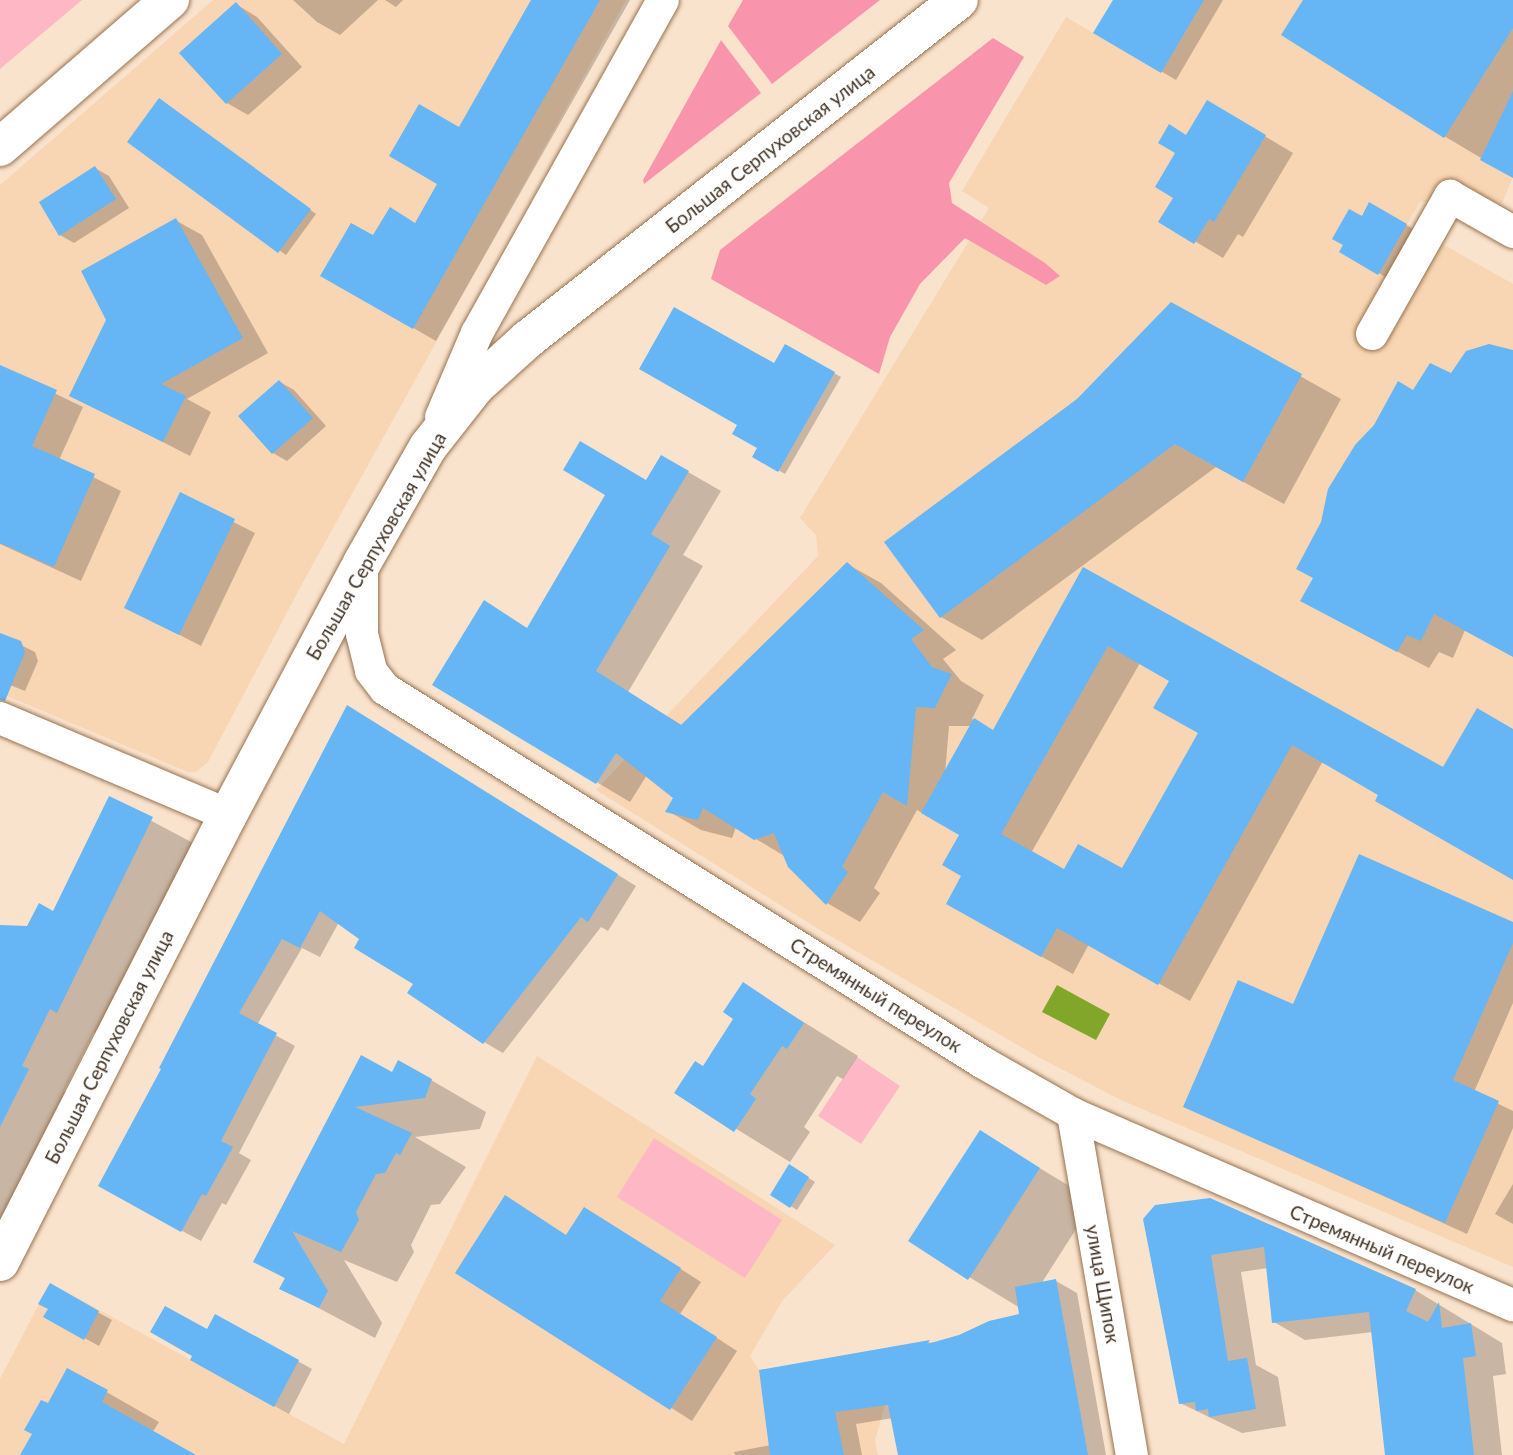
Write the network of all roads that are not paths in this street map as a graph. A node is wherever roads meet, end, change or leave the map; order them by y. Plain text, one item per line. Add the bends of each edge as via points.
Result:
1 (170, 0) edge
2 (663, 0) edge
3 (959, 0) edge
4 (0, 146) edge
5 (1513, 232) edge
6 (1372, 334) dead end
7 (428, 447) junction
8 (362, 563) junction
9 (0, 718) edge
10 (228, 815) junction
11 (1073, 1114) junction
12 (0, 1262) edge
13 (1513, 1305) edge
14 (1132, 1455) edge

1 - 4 main road
2 - 7 street via 477,333
3 - 7 main road, Большая Серпуховская улица via 528,338 475,387
5 - 6 street via 1450,196
7 - 8 main road, Большая Серпуховская улица
8 - 10 main road, Большая Серпуховская улица
8 - 11 street, Стремянный переулок via 362,634 371,671 385,689
9 - 10 street
10 - 12 main road, Большая Серпуховская улица
11 - 13 street, Стремянный переулок
11 - 14 street, улица Щипок

